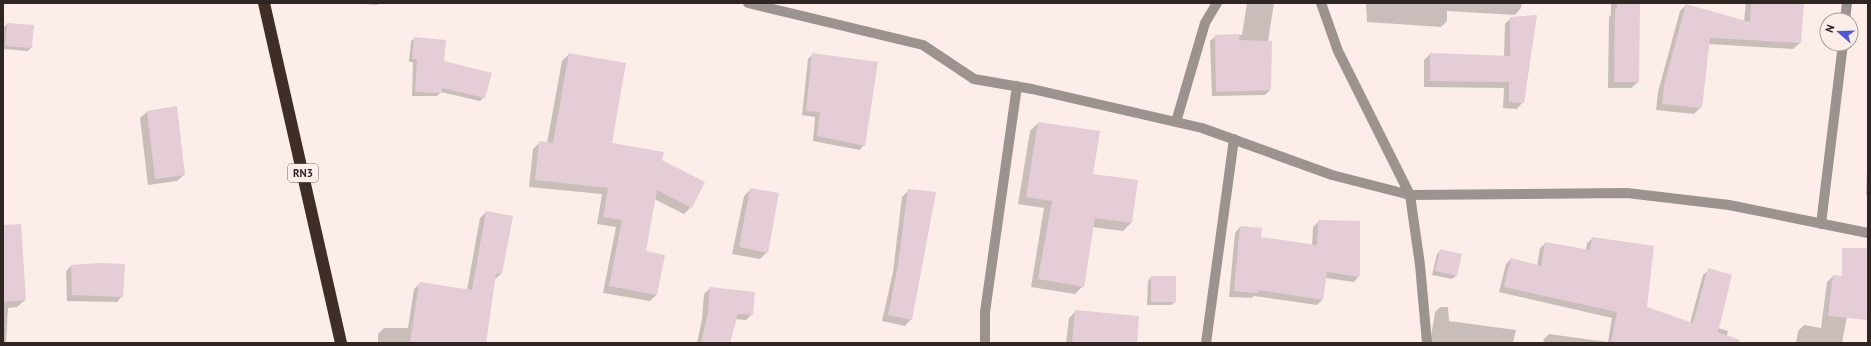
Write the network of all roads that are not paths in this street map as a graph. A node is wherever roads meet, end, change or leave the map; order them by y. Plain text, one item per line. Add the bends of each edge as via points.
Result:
1 (264, 3) edge
2 (748, 3) edge
3 (1217, 3) edge
4 (1321, 3) edge
5 (1841, 52) edge
6 (1017, 86) junction
7 (1176, 122) junction
8 (1234, 139) junction
9 (1410, 195) junction
10 (1821, 224) junction
11 (1868, 233) edge
12 (341, 343) edge
13 (985, 343) edge
14 (1206, 343) edge
15 (1427, 343) edge

1 - 12 highway, RN3
2 - 6 street via 923,45 974,79
3 - 7 street via 1205,22
4 - 9 street via 1338,51
5 - 10 street
6 - 7 street
6 - 13 street via 985,312
7 - 8 street
8 - 9 street via 1332,175
8 - 14 street
9 - 10 street via 1627,193 1729,205
9 - 15 street
10 - 11 street

